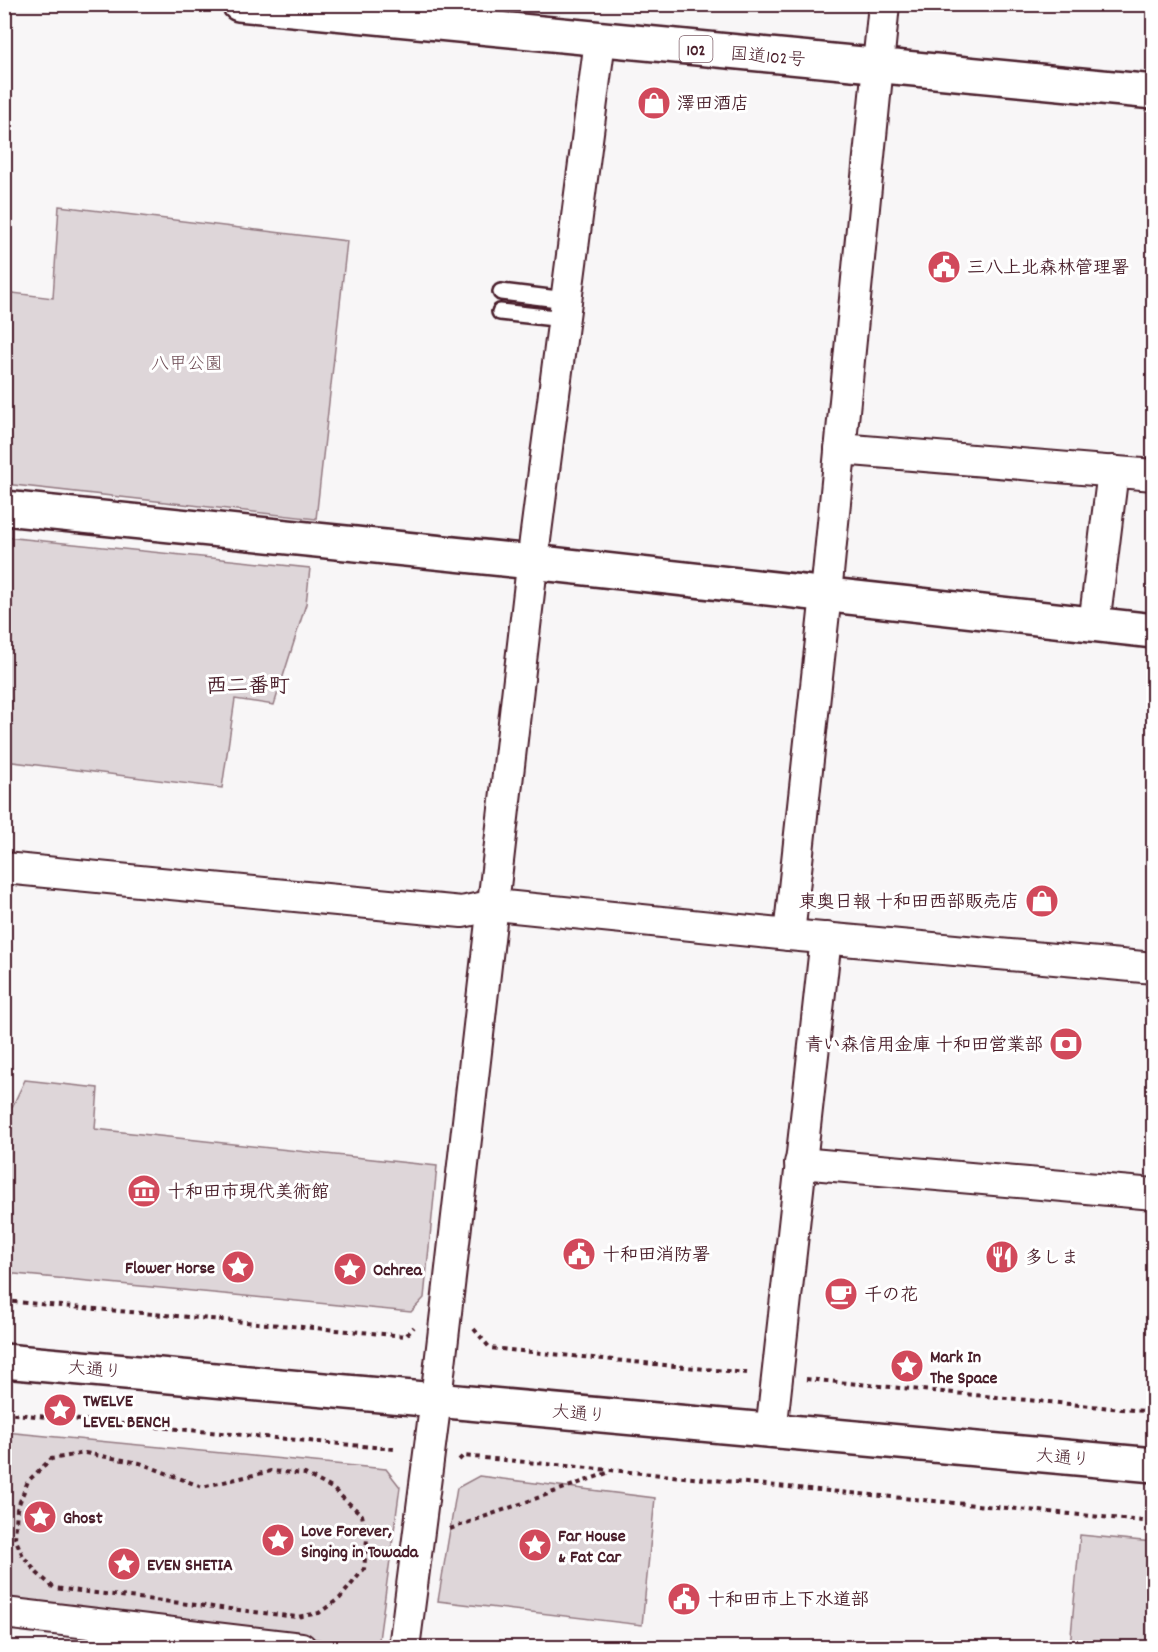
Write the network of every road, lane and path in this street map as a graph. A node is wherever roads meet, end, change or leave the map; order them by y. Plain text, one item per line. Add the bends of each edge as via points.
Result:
1 (240, 4) edge
2 (884, 4) edge
3 (337, 9) edge
4 (600, 40) junction
5 (878, 67) junction
6 (1154, 92) edge
7 (501, 292) dead end
8 (565, 309) junction
9 (500, 312) dead end
10 (840, 449) junction
11 (1113, 471) junction
12 (1154, 475) edge
13 (4, 508) edge
14 (532, 562) junction
15 (826, 594) junction
16 (1094, 625) junction
17 (1154, 632) edge
18 (4, 868) edge
19 (495, 904) junction
20 (789, 935) junction
21 (826, 938) junction
22 (1154, 968) edge
23 (800, 1163) junction
24 (1154, 1194) edge
25 (4, 1361) edge
26 (436, 1399) junction
27 (4, 1413) edge
28 (771, 1432) junction
29 (395, 1449) dead end
30 (463, 1456) dead end
31 (1154, 1465) edge
32 (614, 1471) junction
33 (234, 1480) joint
34 (1154, 1522) edge
35 (440, 1532) dead end
36 (4, 1613) edge
37 (301, 1647) edge
38 (404, 1647) edge

1 - 3 main road, 国道102号 / 102
2 - 5 street
3 - 4 main road, 国道102号 / 102
4 - 5 main road, 国道102号 / 102
4 - 8 street
5 - 6 main road, 国道102号 / 102
5 - 10 street
7 - 8 lane
8 - 9 lane
8 - 14 street
10 - 11 street
10 - 15 street
11 - 12 street
11 - 16 street
13 - 14 main road
14 - 15 main road
14 - 19 street
15 - 16 main road
15 - 20 street
16 - 17 main road
18 - 19 street via 462,912
19 - 20 street
19 - 26 street
20 - 21 street
21 - 22 street
21 - 23 street
23 - 24 street
23 - 28 street
25 - 26 main road, 大通り
26 - 28 main road, 大通り
26 - 38 street
27 - 29 path
28 - 31 main road, 大通り
30 - 32 path
32 - 34 path
32 - 35 path
33 - 33 path via 270,1471 305,1474 332,1488 362,1515 367,1539 364,1569 340,1598 319,1613 297,1617 54,1588 23,1556 15,1538 17,1509 28,1481 51,1458 85,1453 116,1457 202,1488
36 - 37 street

